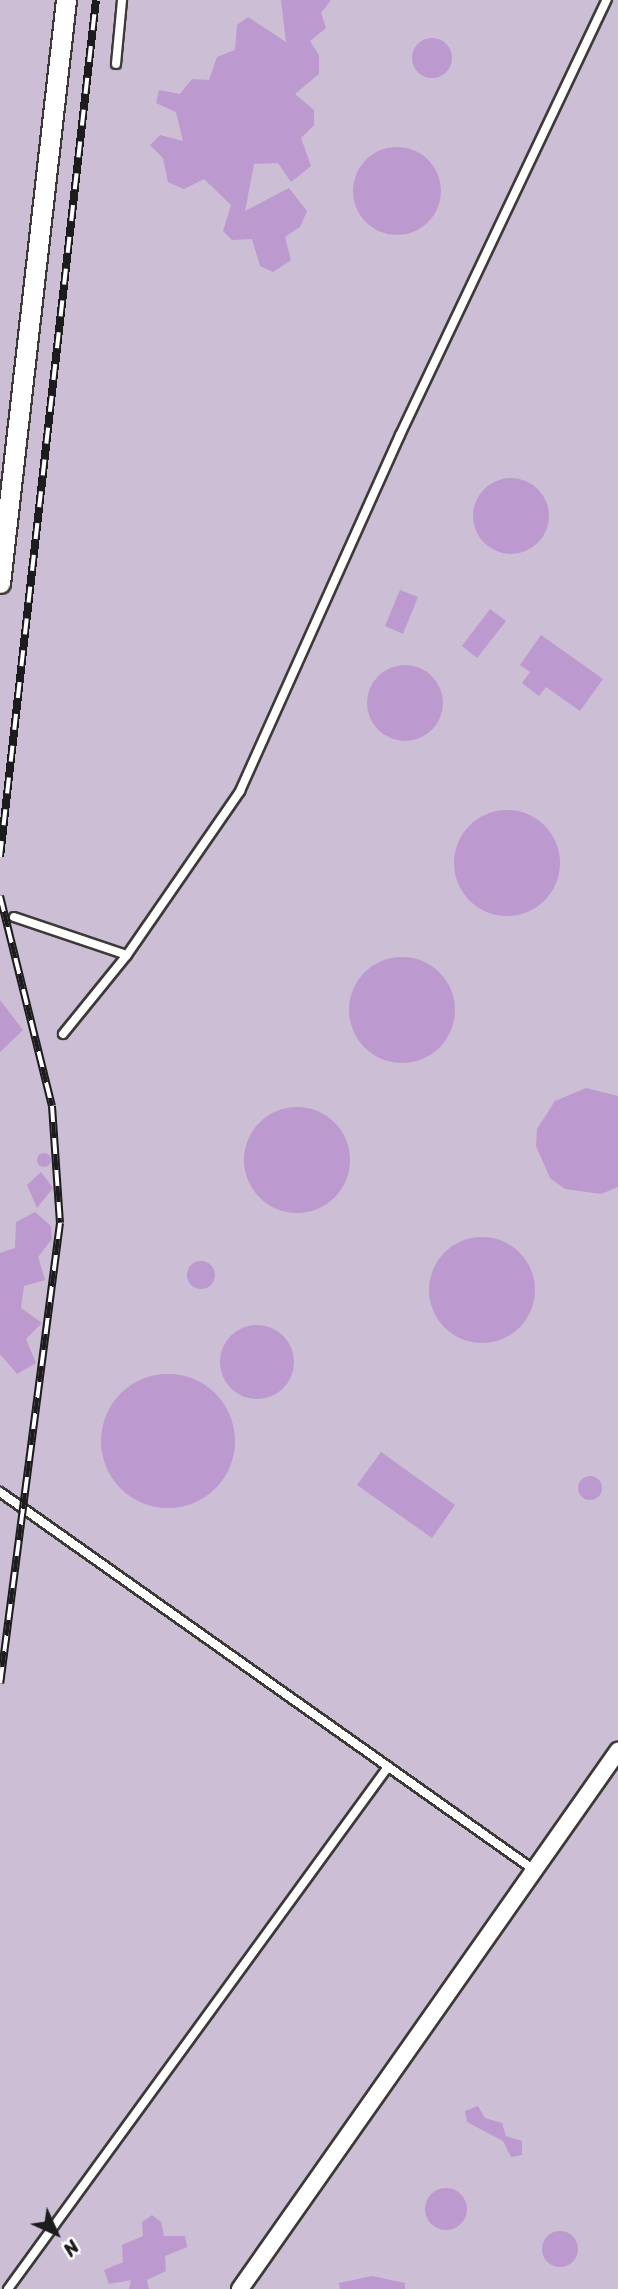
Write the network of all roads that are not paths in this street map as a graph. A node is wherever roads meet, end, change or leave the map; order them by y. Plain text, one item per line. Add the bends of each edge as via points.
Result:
1 (66, 0) edge
2 (122, 0) edge
3 (607, 0) edge
4 (116, 64) dead end
5 (0, 583) edge
6 (14, 917) dead end
7 (127, 955) junction
8 (63, 1034) dead end
9 (0, 1492) edge
10 (618, 1751) edge
11 (388, 1767) junction
12 (534, 1870) junction
13 (8, 2289) edge
14 (240, 2289) edge

1 - 5 street
2 - 4 lane
3 - 7 lane via 400,435 240,791
6 - 7 lane
7 - 8 lane
9 - 11 lane
10 - 12 street
11 - 12 lane
11 - 13 lane
12 - 14 street

